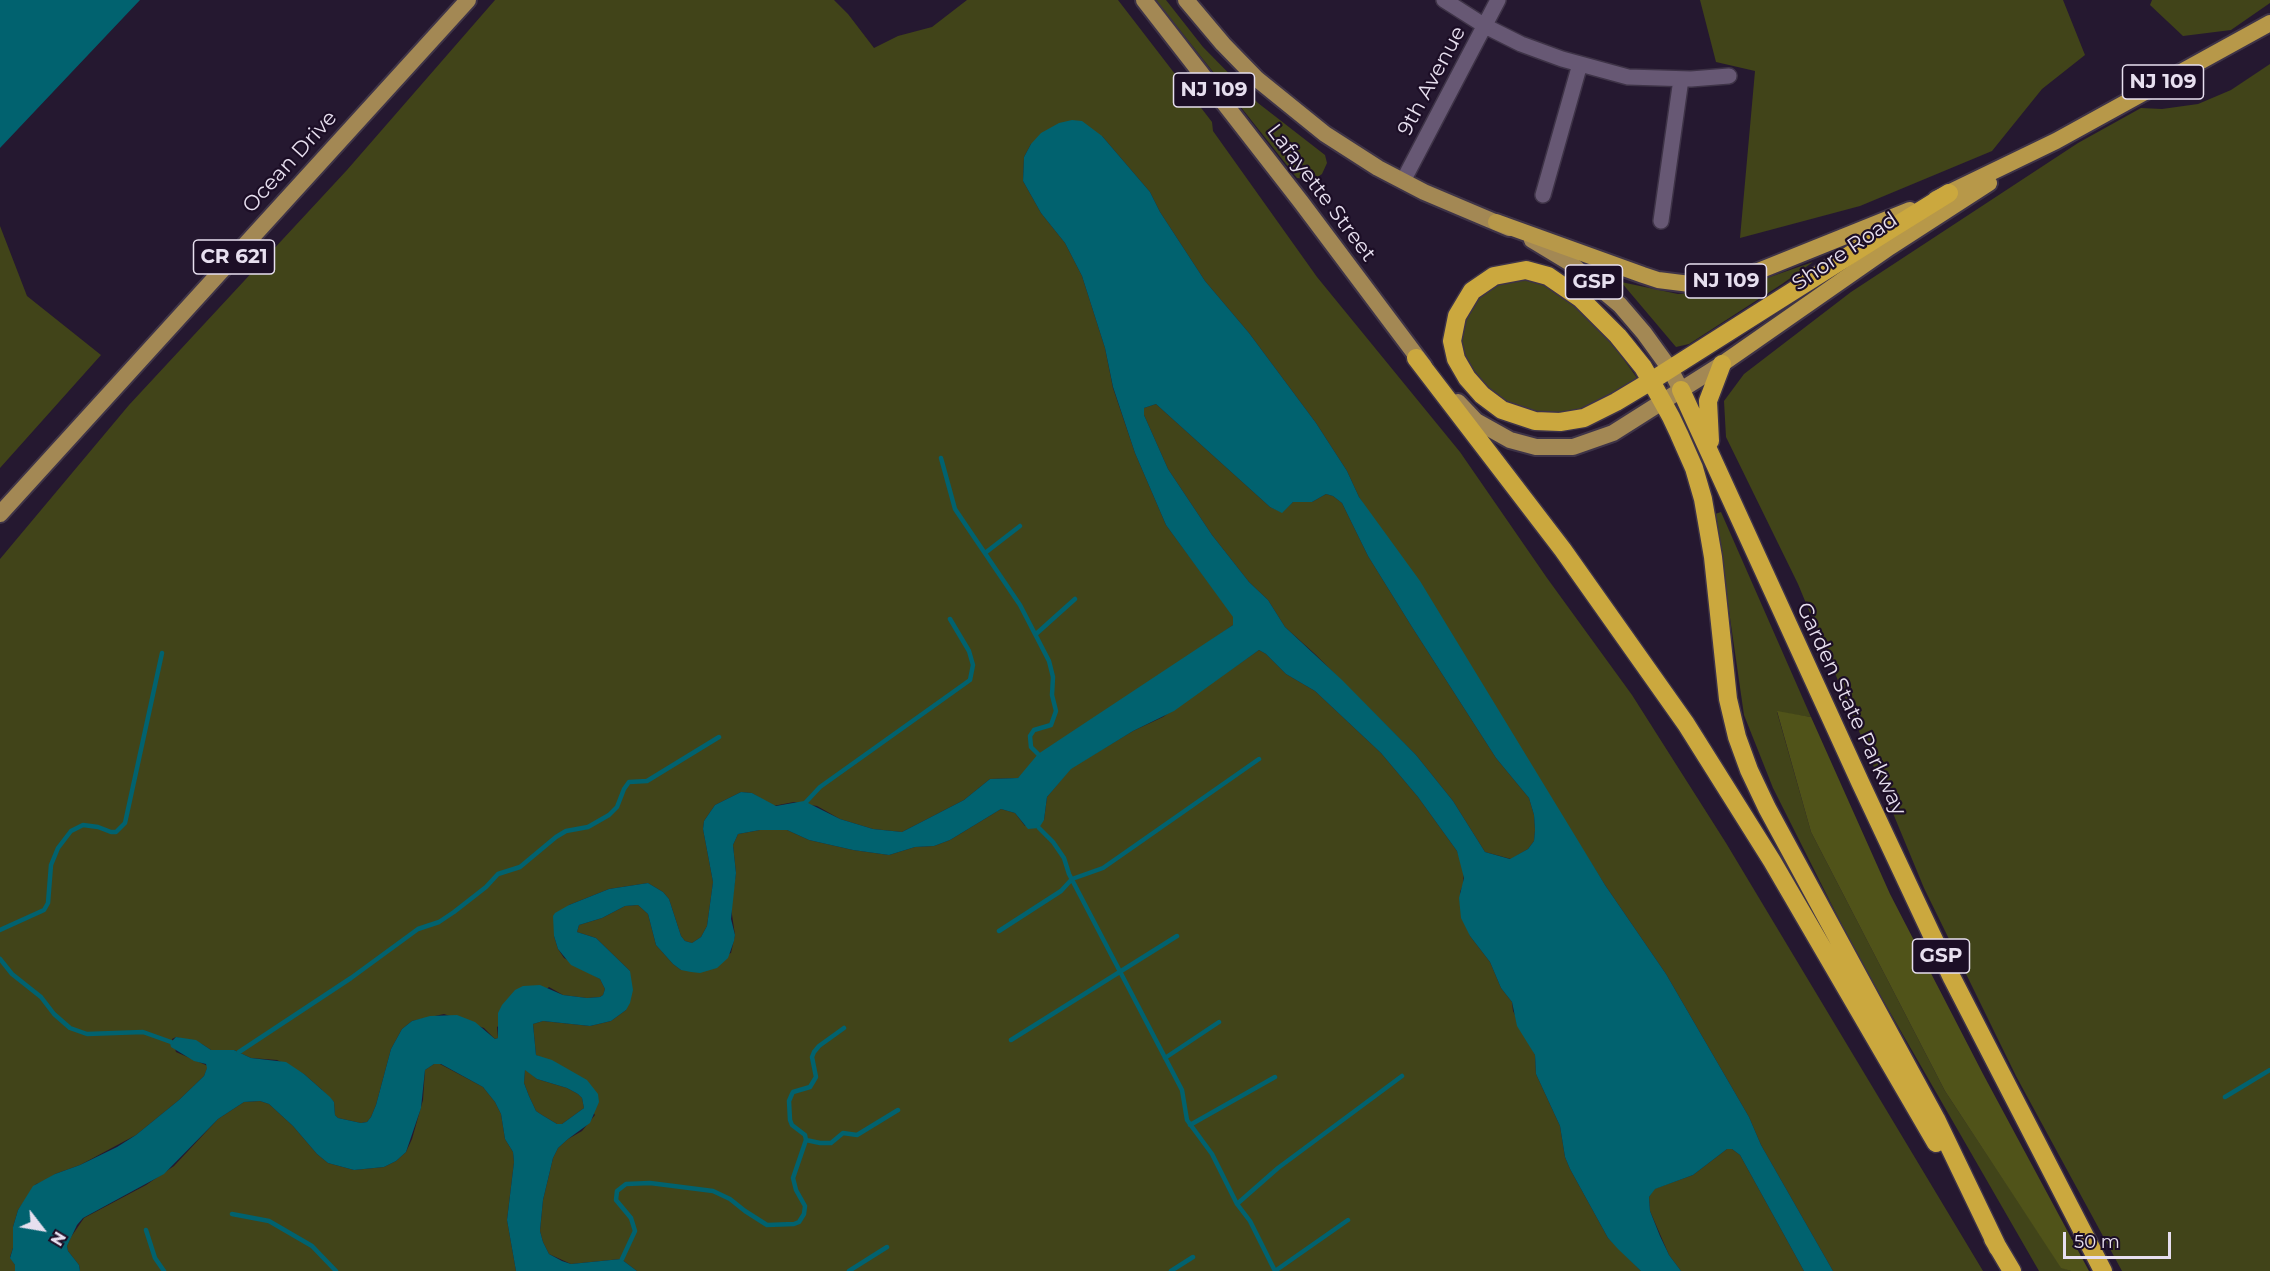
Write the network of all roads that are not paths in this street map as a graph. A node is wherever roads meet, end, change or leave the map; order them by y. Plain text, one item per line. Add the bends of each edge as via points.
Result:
1 (468, 0) edge
2 (1144, 0) edge
3 (1186, 0) edge
4 (1444, 0) edge
5 (1498, 0) edge
6 (2270, 23) edge
7 (1485, 26) junction
8 (1580, 64) junction
9 (1730, 76) dead end
10 (1681, 79) junction
11 (2056, 141) junction
12 (1403, 181) junction
13 (1949, 193) junction
14 (1543, 195) dead end
15 (1661, 221) dead end
16 (1496, 222) junction
17 (1416, 358) junction
18 (1722, 364) junction
19 (1670, 369) junction
20 (1651, 381) junction
21 (1682, 390) junction
22 (1662, 402) junction
23 (1711, 452) junction
24 (0, 514) edge
25 (1998, 1248) junction
26 (2012, 1271) edge
27 (2103, 1271) edge

1 - 24 main road, Ocean Drive / CR 621
2 - 17 main road, Lafayette Street / NJ 109
3 - 12 main road, Lafayette Street / NJ 109 via 1239,61 1280,100 1339,144
4 - 7 street
5 - 7 street, 9th Avenue
6 - 11 highway, Shore Road / NJ 109
7 - 8 street via 1521,45
7 - 12 street, 9th Avenue
8 - 10 street via 1628,77
8 - 14 street
9 - 10 street
10 - 15 street
11 - 13 highway, Shore Road / NJ 109
11 - 18 highway, Shore Road / NJ 109 via 1890,248
12 - 16 main road, Lafayette Street / NJ 109
13 - 16 highway, NJ 109 via 1756,272 1709,283 1658,280
13 - 19 highway
16 - 19 main road, Garden State Parkway / GSP via 1554,252 1608,293
17 - 22 main road, NJ 109 via 1476,421 1497,435 1529,446 1586,443 1613,434
17 - 25 highway via 1582,576 1686,724 1778,870
18 - 21 main road, Shore Road / NJ 109
18 - 23 highway via 1708,401
19 - 20 highway
19 - 21 main road, Garden State Parkway / GSP
20 - 20 highway via 1584,418 1548,423 1523,418 1502,410 1467,378 1453,349 1457,316 1466,298 1485,280 1516,270 1538,272 1557,281 1593,310
20 - 22 highway
21 - 22 main road, Shore Road / NJ 109
21 - 23 highway, Garden State Parkway / GSP
22 - 25 highway via 1694,468 1703,499 1728,699 1743,753 1767,808 1936,1119
23 - 27 highway, Garden State Parkway / GSP via 1942,956
25 - 26 highway

